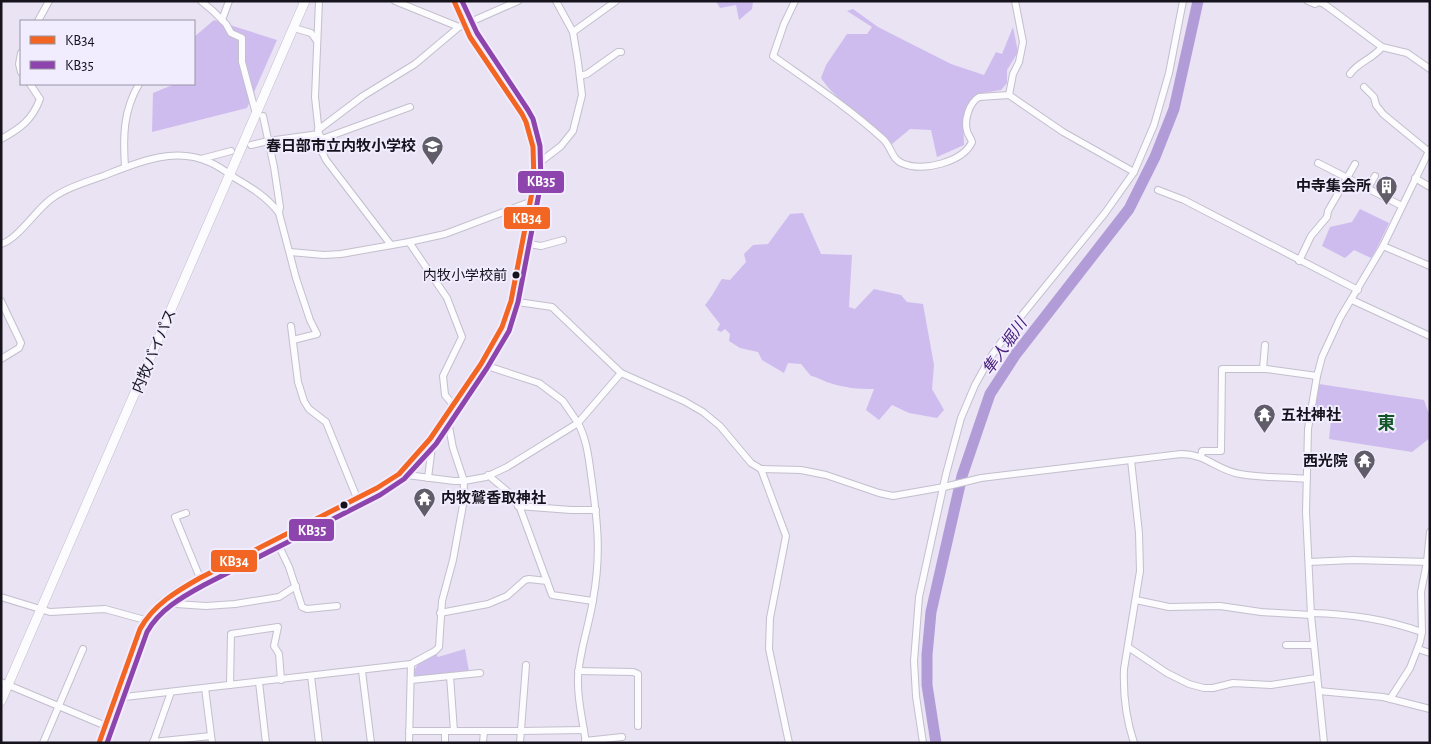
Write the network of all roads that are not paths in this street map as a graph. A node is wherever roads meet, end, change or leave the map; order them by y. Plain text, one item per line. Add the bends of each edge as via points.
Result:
1 (49, 1) edge
2 (201, 1) edge
3 (229, 1) edge
4 (305, 1) edge
5 (319, 1) edge
6 (394, 1) edge
7 (454, 1) edge
8 (518, 1) edge
9 (556, 1) edge
10 (616, 1) edge
11 (796, 1) edge
12 (1015, 1) edge
13 (1183, 1) edge
14 (1308, 1) edge
15 (1319, 2) edge
16 (39, 20) edge
17 (222, 20) junction
18 (462, 26) junction
19 (294, 28) junction
20 (573, 32) junction
21 (317, 41) junction
22 (1382, 48) junction
23 (621, 52) dead end
24 (1430, 68) edge
25 (1350, 74) dead end
26 (580, 76) junction
27 (31, 85) edge
28 (138, 85) edge
29 (1364, 87) dead end
30 (1010, 95) junction
31 (410, 106) dead end
32 (259, 115) junction
33 (320, 134) junction
34 (1, 139) edge
35 (268, 141) junction
36 (251, 145) dead end
37 (1429, 150) edge
38 (231, 151) dead end
39 (201, 159) junction
40 (1318, 162) dead end
41 (1355, 164) dead end
42 (535, 166) junction
43 (125, 167) junction
44 (1134, 172) junction
45 (230, 174) junction
46 (1375, 176) dead end
47 (1348, 177) junction
48 (1415, 178) junction
49 (1430, 186) edge
50 (1368, 188) junction
51 (1158, 190) dead end
52 (530, 202) junction
53 (1402, 206) junction
54 (279, 213) junction
55 (563, 240) dead end
56 (409, 242) junction
57 (523, 243) junction
58 (1, 245) edge
59 (391, 245) junction
60 (1383, 246) junction
61 (290, 252) junction
62 (1299, 260) junction
63 (1430, 266) edge
64 (1358, 290) junction
65 (1352, 300) junction
66 (511, 301) junction
67 (1, 302) edge
68 (290, 326) dead end
69 (1430, 336) edge
70 (293, 340) junction
71 (1265, 345) dead end
72 (1, 359) edge
73 (481, 364) junction
74 (1263, 369) junction
75 (621, 373) junction
76 (1317, 376) junction
77 (454, 406) junction
78 (447, 416) junction
79 (578, 423) junction
80 (430, 439) junction
81 (1201, 457) junction
82 (1131, 460) junction
83 (761, 470) junction
84 (399, 474) junction
85 (488, 475) junction
86 (428, 478) junction
87 (1306, 479) junction
88 (464, 481) junction
89 (944, 487) junction
90 (357, 498) junction
91 (518, 506) junction
92 (596, 510) junction
93 (186, 513) dead end
94 (1430, 532) edge
95 (276, 540) junction
96 (1309, 562) junction
97 (1428, 562) edge
98 (200, 578) junction
99 (547, 581) junction
100 (296, 586) junction
101 (1, 597) edge
102 (1136, 600) junction
103 (593, 601) junction
104 (161, 603) junction
105 (337, 606) dead end
106 (41, 610) junction
107 (440, 613) junction
108 (1311, 614) junction
109 (145, 620) junction
110 (1422, 632) junction
111 (1286, 645) dead end
112 (1314, 645) junction
113 (1128, 648) junction
114 (83, 649) dead end
115 (1418, 649) junction
116 (1430, 653) edge
117 (411, 664) junction
118 (526, 665) dead end
119 (362, 671) junction
120 (578, 671) junction
121 (480, 673) dead end
122 (311, 676) junction
123 (450, 676) junction
124 (1316, 678) junction
125 (281, 680) junction
126 (411, 680) junction
127 (259, 682) junction
128 (5, 683) edge
129 (230, 685) junction
130 (205, 688) junction
131 (1319, 691) junction
132 (171, 692) junction
133 (116, 698) junction
134 (1390, 699) junction
135 (1, 701) edge
136 (59, 706) junction
137 (1430, 709) edge
138 (106, 726) junction
139 (638, 726) dead end
140 (584, 730) junction
141 (410, 731) junction
142 (445, 731) junction
143 (454, 731) junction
144 (520, 731) junction
145 (484, 732) junction
146 (622, 736) dead end
147 (211, 739) edge
148 (170, 742) edge
149 (583, 742) edge
150 (43, 743) edge
151 (99, 743) edge
152 (153, 743) edge
153 (266, 743) edge
154 (319, 743) edge
155 (371, 743) edge
156 (409, 743) edge
157 (445, 743) edge
158 (483, 743) edge
159 (520, 743) edge
160 (789, 743) edge
161 (923, 743) edge
162 (1134, 743) edge
163 (1324, 743) edge

1 - 16 street
2 - 17 street
3 - 17 street
4 - 19 main road, 内牧バイパス
5 - 21 street
6 - 18 street
7 - 18 street
8 - 18 street
9 - 20 street
10 - 20 street
11 - 30 street via 773,56 867,124 887,143 895,159 904,165 933,165 956,158 972,142 967,131 967,116 975,99
12 - 30 street via 1023,42
13 - 44 street via 1169,73 1154,125
14 - 15 street
15 - 22 street
17 - 32 street via 230,33 242,38 242,62
18 - 33 street via 415,64 363,96
18 - 42 street via 524,119 532,141
19 - 21 street via 311,34
19 - 32 main road, 内牧バイパス
20 - 26 street
21 - 33 street via 315,97
22 - 24 street via 1407,53
22 - 25 street via 1355,66
23 - 26 street
26 - 42 street via 582,94 573,131 561,146
27 - 34 street via 40,99 36,111 26,123
28 - 43 street via 125,117
29 - 37 street via 1383,114
30 - 44 street via 1063,132
31 - 33 street
32 - 35 street
32 - 45 main road, 内牧バイパス
33 - 35 street
33 - 59 street via 321,150 326,160
35 - 36 street
35 - 54 street
37 - 48 street
38 - 39 street
39 - 43 street via 161,157
39 - 45 street
40 - 47 street
41 - 47 street
42 - 52 street
43 - 58 street via 52,198
44 - 89 street via 990,358 961,418
45 - 54 street via 264,196
45 - 106 main road, 内牧バイパス
46 - 50 street
47 - 50 street
47 - 62 street
48 - 49 street
48 - 53 street
50 - 53 street
51 - 62 street via 1184,200
52 - 56 street via 445,234
52 - 57 street
53 - 60 street
54 - 61 street
55 - 57 street via 541,246
56 - 59 street
56 - 77 street via 447,298 462,336 442,376 445,395
57 - 66 street
59 - 61 street via 341,254
60 - 63 street
60 - 64 street
61 - 70 street via 317,334
62 - 64 street
64 - 65 street
65 - 69 street
65 - 76 street via 1322,356
66 - 73 street via 502,327
66 - 75 street via 552,308
67 - 72 street via 21,343 19,348
68 - 70 street
70 - 90 street via 298,382 304,401 326,422
71 - 74 street
73 - 77 street
73 - 79 street via 539,383 563,402
74 - 76 street
74 - 81 street via 1222,369 1221,452 1202,451
75 - 79 street
75 - 83 street via 703,412
76 - 87 street via 1308,429
77 - 78 street
78 - 80 street
78 - 88 street
79 - 85 street via 507,467
79 - 92 street via 587,446
80 - 84 street
80 - 86 street
81 - 82 street via 1181,454
81 - 87 street via 1239,474
82 - 89 street via 981,478
82 - 102 street via 1140,554
83 - 89 street via 802,470 893,496
83 - 160 street via 786,536 770,618 770,649
84 - 86 street
84 - 90 street
85 - 88 street
85 - 91 street via 507,491
86 - 88 street
87 - 96 street
88 - 107 street via 460,526
89 - 161 street via 915,629 914,677
90 - 95 street
91 - 92 street
91 - 99 street
92 - 103 street via 599,546
93 - 98 street via 175,517
94 - 97 street
95 - 98 street
95 - 100 street
96 - 97 street
96 - 108 street
97 - 110 street via 1420,592
98 - 104 street
99 - 103 street via 552,595
99 - 107 street via 525,580 507,596 488,604
100 - 104 street via 279,597 235,604
100 - 105 street via 302,607
101 - 106 street
102 - 108 street via 1169,607 1220,606
102 - 113 street
103 - 120 street
104 - 109 street
106 - 109 street via 105,608
106 - 128 main road, 内牧バイパス
107 - 117 street via 439,647
108 - 110 street via 1381,619
108 - 112 street
109 - 133 street
110 - 115 street
111 - 112 street
112 - 124 street
113 - 124 street via 1167,673 1204,688 1233,683 1271,686
113 - 162 street via 1125,708
114 - 136 street
115 - 116 street
115 - 134 street
117 - 119 street
117 - 126 street
118 - 144 street
119 - 122 street
119 - 155 street
120 - 139 street via 638,674
120 - 140 street
121 - 123 street
122 - 125 street
122 - 154 street
123 - 126 street
123 - 143 street
124 - 131 street
125 - 127 street
125 - 129 street via 279,654 274,646 278,627 231,634
126 - 141 street
127 - 129 street
127 - 153 street
128 - 135 main road, 内牧バイパス
128 - 136 street
129 - 130 street
130 - 132 street
130 - 147 street
131 - 134 street
131 - 163 street
132 - 133 street
132 - 152 street
133 - 138 street
134 - 137 street
136 - 138 street
136 - 150 street
138 - 151 street
140 - 144 street
140 - 149 street
141 - 142 street
141 - 156 street
142 - 143 street
142 - 157 street
143 - 145 street
144 - 145 street
144 - 159 street
145 - 158 street
146 - 149 street
147 - 148 street
148 - 152 street

